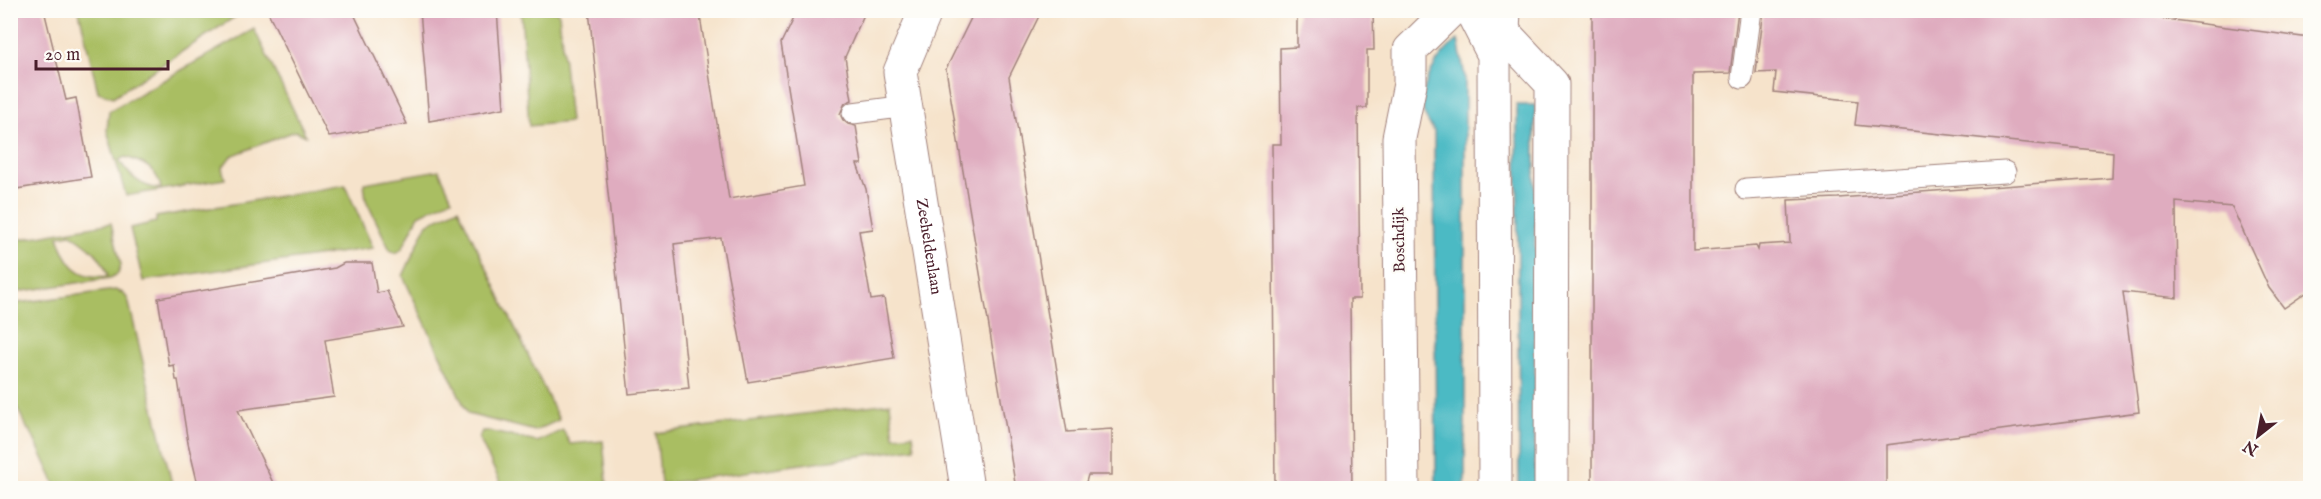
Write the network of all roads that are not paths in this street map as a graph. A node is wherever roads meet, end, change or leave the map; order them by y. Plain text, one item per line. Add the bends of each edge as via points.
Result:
1 (926, 10) edge
2 (1451, 10) edge
3 (1471, 10) edge
4 (1750, 10) edge
5 (1500, 32) edge
6 (1742, 78) dead end
7 (907, 106) junction
8 (854, 113) dead end
9 (2005, 171) dead end
10 (1746, 189) dead end
11 (967, 489) edge
12 (1403, 489) edge
13 (1495, 489) edge
14 (1551, 489) edge

1 - 7 street, Zeeheldenlaan via 900,72
2 - 12 street, Boschdijk via 1410,50 1410,84 1399,138
3 - 5 street
4 - 6 lane
5 - 13 street
5 - 14 street via 1552,84
7 - 8 lane
7 - 11 street, Zeeheldenlaan
9 - 10 lane

